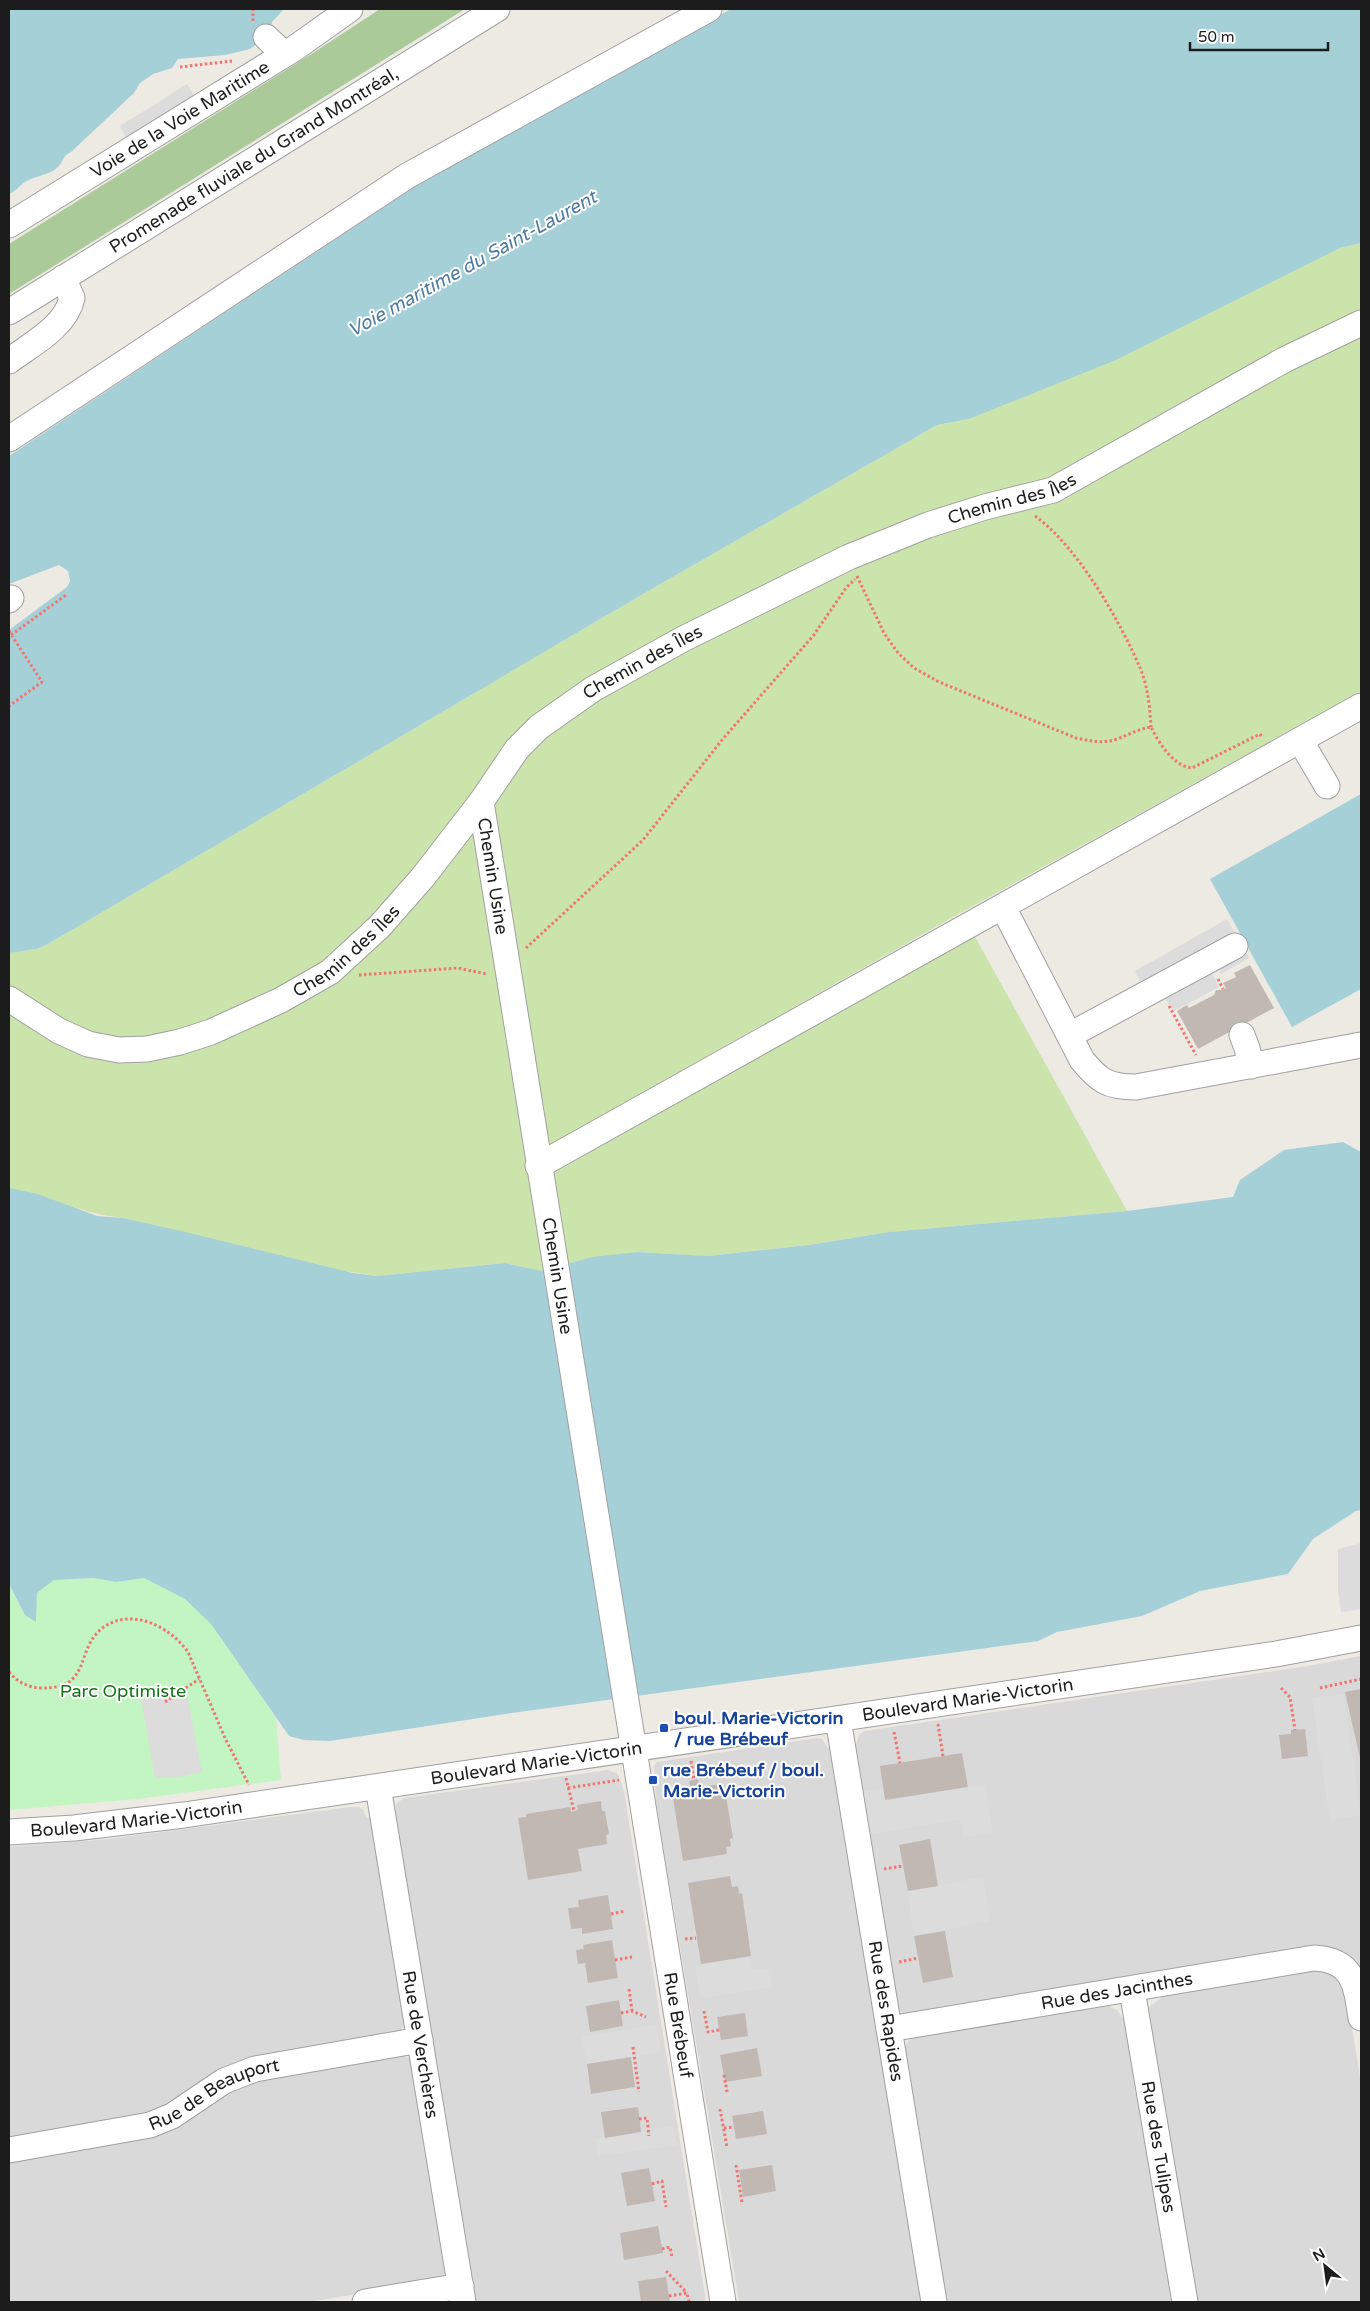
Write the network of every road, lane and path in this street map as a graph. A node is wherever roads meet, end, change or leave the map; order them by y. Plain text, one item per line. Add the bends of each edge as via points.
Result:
1 (350, 9) edge
2 (497, 9) edge
3 (710, 9) edge
4 (257, 53) junction
5 (180, 67) dead end
6 (9, 225) edge
7 (63, 278) junction
8 (9, 312) edge
9 (1361, 323) edge
10 (9, 361) edge
11 (9, 439) edge
12 (1008, 502) junction
13 (853, 567) junction
14 (66, 595) dead end
15 (9, 631) edge
16 (11, 636) junction
17 (9, 706) edge
18 (1361, 706) edge
19 (1151, 727) junction
20 (1300, 740) junction
21 (1273, 755) junction
22 (1327, 786) dead end
23 (481, 802) junction
24 (1003, 907) junction
25 (1235, 946) dead end
26 (354, 975) dead end
27 (508, 977) junction
28 (9, 999) edge
29 (1167, 1002) dead end
30 (1070, 1035) junction
31 (1242, 1035) dead end
32 (1361, 1045) edge
33 (1198, 1059) dead end
34 (1251, 1066) junction
35 (538, 1166) junction
36 (1361, 1638) edge
37 (9, 1672) edge
38 (199, 1679) junction
39 (1361, 1679) edge
40 (1281, 1688) dead end
41 (1320, 1688) dead end
42 (165, 1702) dead end
43 (937, 1717) dead end
44 (838, 1719) junction
45 (893, 1724) dead end
46 (1295, 1730) dead end
47 (633, 1748) junction
48 (690, 1754) dead end
49 (943, 1756) dead end
50 (900, 1763) dead end
51 (566, 1772) dead end
52 (621, 1779) dead end
53 (694, 1780) dead end
54 (378, 1787) junction
55 (250, 1788) dead end
56 (568, 1788) junction
57 (574, 1811) dead end
58 (9, 1832) edge
59 (625, 1911) dead end
60 (610, 1914) dead end
61 (632, 1957) dead end
62 (615, 1960) dead end
63 (629, 1989) dead end
64 (1132, 1990) junction
65 (704, 2010) dead end
66 (632, 2011) junction
67 (621, 2013) dead end
68 (646, 2017) dead end
69 (1361, 2018) edge
70 (889, 2029) junction
71 (719, 2030) dead end
72 (420, 2040) junction
73 (632, 2047) dead end
74 (724, 2075) dead end
75 (639, 2092) dead end
76 (727, 2092) dead end
77 (720, 2109) dead end
78 (639, 2119) dead end
79 (734, 2127) dead end
80 (724, 2128) junction
81 (649, 2136) dead end
82 (727, 2147) dead end
83 (9, 2150) edge
84 (736, 2165) dead end
85 (652, 2184) dead end
86 (742, 2203) dead end
87 (666, 2207) dead end
88 (662, 2249) dead end
89 (672, 2257) dead end
90 (666, 2270) dead end
91 (688, 2293) junction
92 (462, 2294) edge
93 (669, 2296) dead end
94 (364, 2302) edge
95 (689, 2302) edge
96 (723, 2302) edge
97 (934, 2302) edge
98 (1185, 2302) edge

1 - 4 street, Voie de la Voie Maritime via 284,54
2 - 7 street, Promenade fluviale du Grand Montréal,
3 - 11 street via 406,176
4 - 5 path via 209,65
4 - 6 street, Voie de la Voie Maritime
7 - 8 street, Promenade fluviale du Grand Montréal,
7 - 10 street via 72,298 67,312
9 - 12 street, Chemin des Îles via 1284,360 1053,490
12 - 13 street, Chemin des Îles via 928,525
12 - 19 path via 1028,510 1049,526 1073,553 1105,602 1141,671 1150,702
13 - 19 path via 875,618 898,653 914,668 1076,738 1110,741
13 - 23 street, Chemin des Îles via 683,639 559,711 538,727 518,749
13 - 27 path via 846,588 813,636 722,740 643,840 595,883
14 - 16 path
15 - 16 path
16 - 17 path via 42,682
18 - 20 street
19 - 21 path via 1174,760 1186,768 1206,763 1260,734
20 - 21 street
20 - 22 street
21 - 24 street
23 - 27 street, Chemin Usine
23 - 28 street, Chemin des Îles via 423,877 350,955 310,985 211,1032 148,1049 119,1050 88,1044 59,1031
24 - 30 street
24 - 35 street
25 - 30 street
26 - 27 path via 458,968
27 - 35 street, Chemin Usine
29 - 33 path
30 - 34 street via 1082,1060 1095,1076 1118,1087 1136,1087
31 - 34 street
32 - 34 street
35 - 47 street, Chemin Usine
36 - 44 street, Boulevard Marie-Victorin
37 - 38 path via 15,1679 35,1688 58,1687 74,1678 98,1632 118,1621 137,1619 160,1627 181,1642
38 - 42 path
38 - 55 path
39 - 41 path
40 - 46 path via 1290,1697
43 - 49 path
44 - 47 street, Boulevard Marie-Victorin
44 - 70 street, Rue des Rapides
45 - 50 path
47 - 54 street, Boulevard Marie-Victorin
47 - 96 street, Rue Brébeuf
48 - 53 path
51 - 56 path
52 - 56 path
54 - 58 street, Boulevard Marie-Victorin via 159,1818
54 - 72 street, Rue de Verchères
56 - 57 path
59 - 60 path
61 - 62 path
63 - 66 path
64 - 69 street, Rue des Jacinthes via 1314,1958 1326,1959 1343,1967 1353,1980
64 - 70 street, Rue des Jacinthes
64 - 98 street, Rue des Tulipes
65 - 71 path via 708,2032
66 - 67 path
66 - 68 path
70 - 97 street, Rue des Rapides
72 - 83 street, Rue de Beauport via 255,2069 224,2081 172,2116 150,2125
72 - 92 street, Rue de Verchères
73 - 75 path
74 - 76 path
77 - 80 path
78 - 81 path via 646,2118
79 - 80 path
80 - 82 path
84 - 86 path
85 - 87 path via 662,2181
88 - 89 path via 670,2247
90 - 91 path
91 - 93 path
91 - 95 path
92 - 94 street

